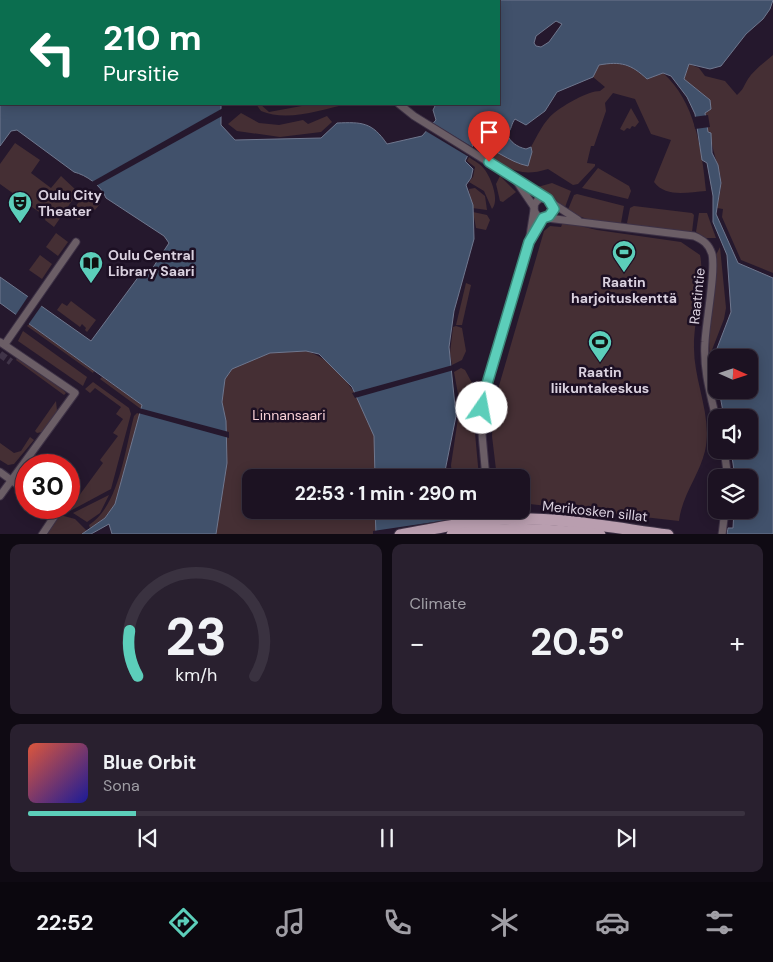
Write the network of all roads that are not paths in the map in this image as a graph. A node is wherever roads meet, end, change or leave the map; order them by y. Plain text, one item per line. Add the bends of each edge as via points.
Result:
1 (400, 105) edge
2 (515, 179) junction
3 (546, 198) junction
4 (552, 203) junction
5 (534, 208) junction
6 (545, 218) junction
7 (583, 223) junction
8 (76, 242) dead end
9 (529, 242) junction
10 (3, 343) edge
11 (714, 409) edge
12 (485, 469) edge
13 (0, 472) edge
14 (12, 480) junction
15 (15, 482) edge
16 (0, 496) edge
17 (52, 519) edge
18 (480, 519) edge
19 (724, 519) edge
20 (476, 525) junction
21 (515, 528) edge
22 (556, 530) junction
23 (42, 534) edge
24 (400, 534) edge
25 (452, 534) edge
26 (544, 534) edge
27 (600, 534) edge
28 (668, 534) edge
29 (722, 534) edge

1 - 2 street
2 - 3 street
2 - 5 street
3 - 4 street
3 - 5 street via 537,201
4 - 6 street via 553,212
4 - 7 street, Raatintie
5 - 6 street via 537,216
5 - 9 street
6 - 7 street, Raatintie
6 - 9 street
7 - 11 street, Raatintie via 694,236 708,246 713,261 704,344
8 - 10 street
9 - 12 street via 484,394 481,423
10 - 14 street via 75,393
13 - 14 street
14 - 15 street
14 - 16 street
17 - 23 street
18 - 20 street
19 - 29 street
20 - 21 main road, Merikosken sillat
20 - 24 main road, Merikosken sillat
20 - 25 main road, Merikosken sillat
21 - 22 main road, Merikosken sillat
21 - 28 main road, Merikosken sillat via 549,520
22 - 26 street
22 - 27 main road, Merikosken sillat

